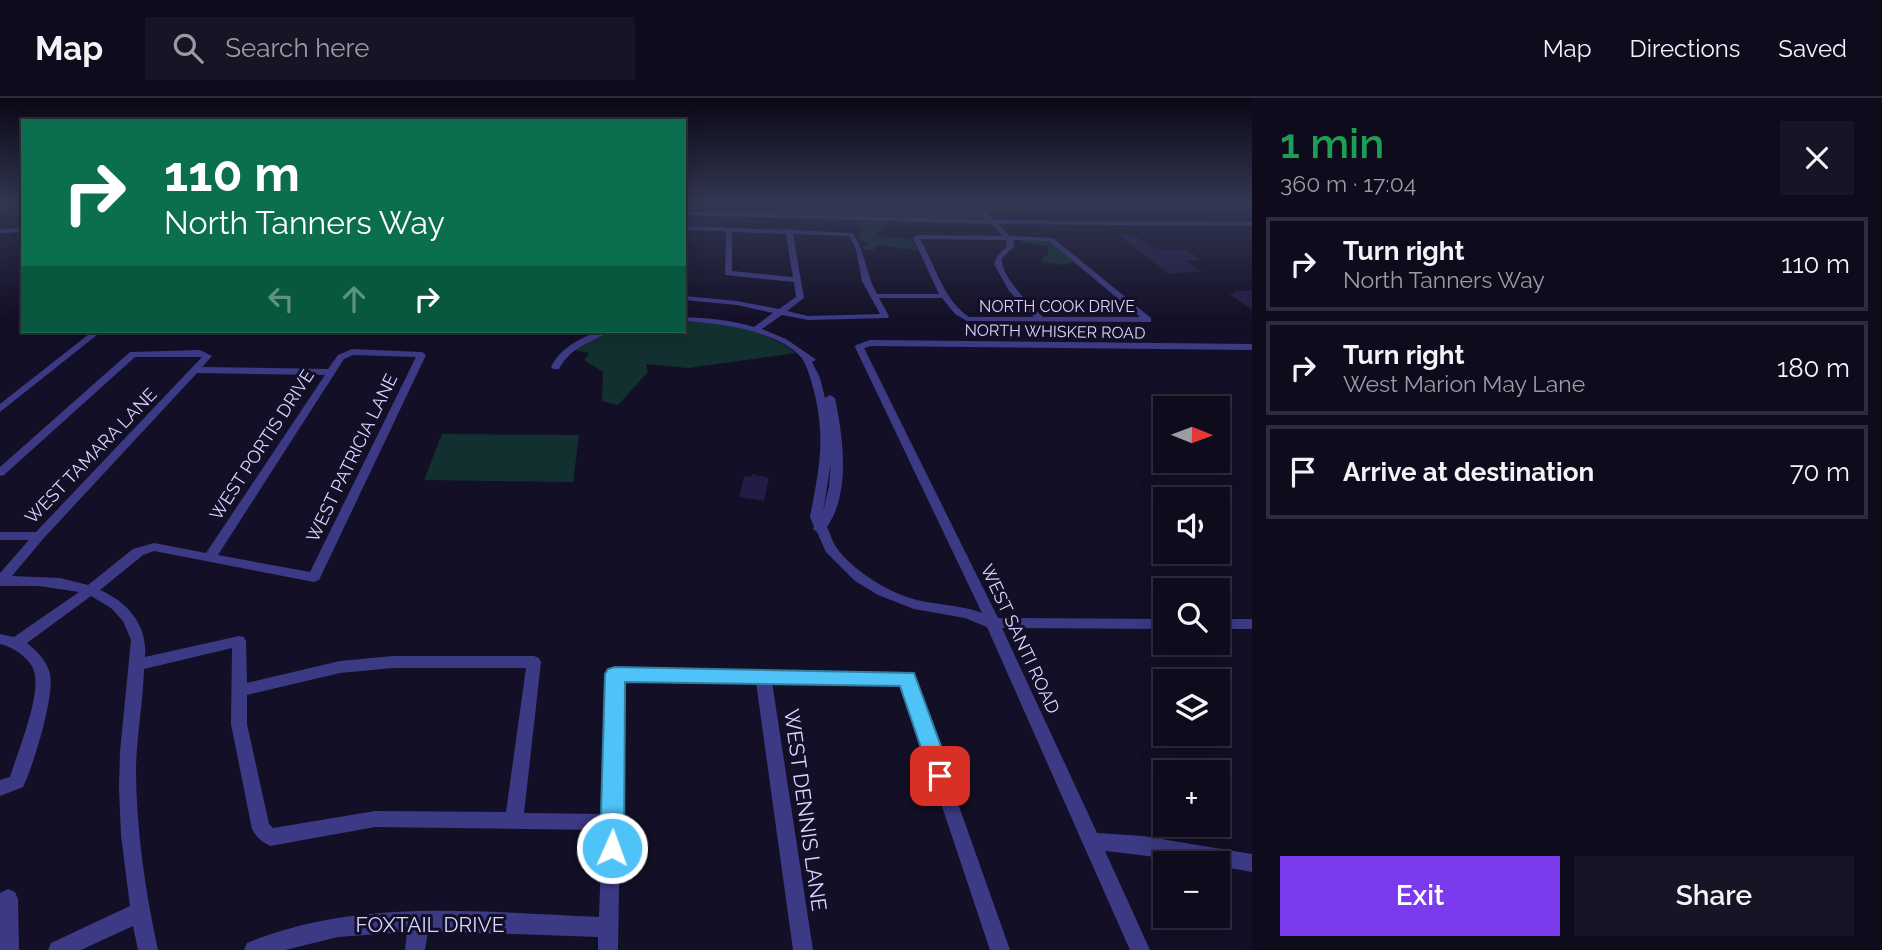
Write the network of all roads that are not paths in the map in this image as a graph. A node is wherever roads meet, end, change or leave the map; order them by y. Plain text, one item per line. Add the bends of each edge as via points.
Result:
1 (729, 242) edge
2 (793, 242) edge
3 (854, 242) edge
4 (919, 242) edge
5 (1010, 242) edge
6 (1054, 242) edge
7 (728, 273) joint
8 (796, 280) junction
9 (874, 296) junction
10 (946, 296) junction
11 (686, 298) edge
12 (780, 313) junction
13 (883, 318) joint
14 (686, 319) edge
15 (1041, 320) junction
16 (755, 330) junction
17 (95, 333) edge
18 (602, 333) edge
19 (859, 347) joint
20 (1247, 347) edge
21 (345, 354) joint
22 (422, 355) joint
23 (1252, 355) edge
24 (805, 357) joint
25 (556, 368) dead end
26 (196, 370) junction
27 (331, 372) junction
28 (0, 409) edge
29 (0, 473) edge
30 (0, 536) edge
31 (39, 536) junction
32 (210, 557) junction
33 (0, 581) edge
34 (91, 590) junction
35 (992, 622) junction
36 (1153, 624) edge
37 (1230, 624) edge
38 (1252, 624) edge
39 (8, 641) edge
40 (137, 665) junction
41 (615, 674) joint
42 (763, 676) junction
43 (907, 678) joint
44 (239, 691) junction
45 (8, 785) edge
46 (514, 820) junction
47 (613, 822) junction
48 (1091, 841) junction
49 (1252, 863) edge
50 (4, 901) edge
51 (140, 912) junction
52 (418, 923) junction
53 (609, 927) junction
54 (9, 950) edge
55 (58, 950) edge
56 (148, 950) edge
57 (254, 950) edge
58 (415, 950) edge
59 (608, 950) edge
60 (803, 950) edge
61 (1000, 950) edge
62 (1140, 950) edge

1 - 7 street
2 - 8 street
3 - 9 street
4 - 10 street
5 - 15 street via 998,264 1012,289
6 - 15 street, NORTH COOK DRIVE via 1148,320
7 - 8 street
8 - 12 street via 800,298
9 - 10 street
9 - 13 street
10 - 15 street, NORTH COOK DRIVE via 967,319
11 - 12 street
12 - 13 street
12 - 16 street
14 - 16 street
16 - 24 street via 785,342
17 - 28 street
18 - 25 street via 562,356
19 - 20 street, NORTH WHISKER ROAD via 870,342
19 - 35 street, WEST SANTI ROAD
20 - 23 street
21 - 22 street
21 - 27 street, WEST PORTIS DRIVE
22 - 32 street, WEST PATRICIA LANE via 314,577
24 - 35 street via 820,392 826,425 826,468 816,517 843,564 883,592
26 - 27 street
26 - 29 street, WEST TAMARA LANE via 208,356 133,354
26 - 31 street, WEST TAMARA LANE
27 - 32 street, WEST PORTIS DRIVE
30 - 31 street
31 - 33 street, WEST TAMARA LANE
32 - 34 street via 154,547 138,552
33 - 34 street via 39,581
34 - 39 street
34 - 40 street via 122,610 138,638
35 - 36 street
35 - 48 street, WEST SANTI ROAD
37 - 38 street
39 - 45 street via 35,659 43,677
40 - 44 street via 239,641
40 - 51 street via 128,763
41 - 42 street
41 - 47 street
42 - 43 street
42 - 60 street, WEST DENNIS LANE
43 - 61 street
44 - 46 street via 239,724 258,816 261,829 270,837 375,819
44 - 46 street via 340,667 393,662 534,662
46 - 47 street
47 - 53 street
48 - 49 street
48 - 62 street, WEST SANTI ROAD
50 - 54 street
51 - 55 street
51 - 56 street
52 - 53 street, FOXTAIL DRIVE
52 - 57 street, FOXTAIL DRIVE via 353,924 308,931
52 - 58 street
53 - 59 street

